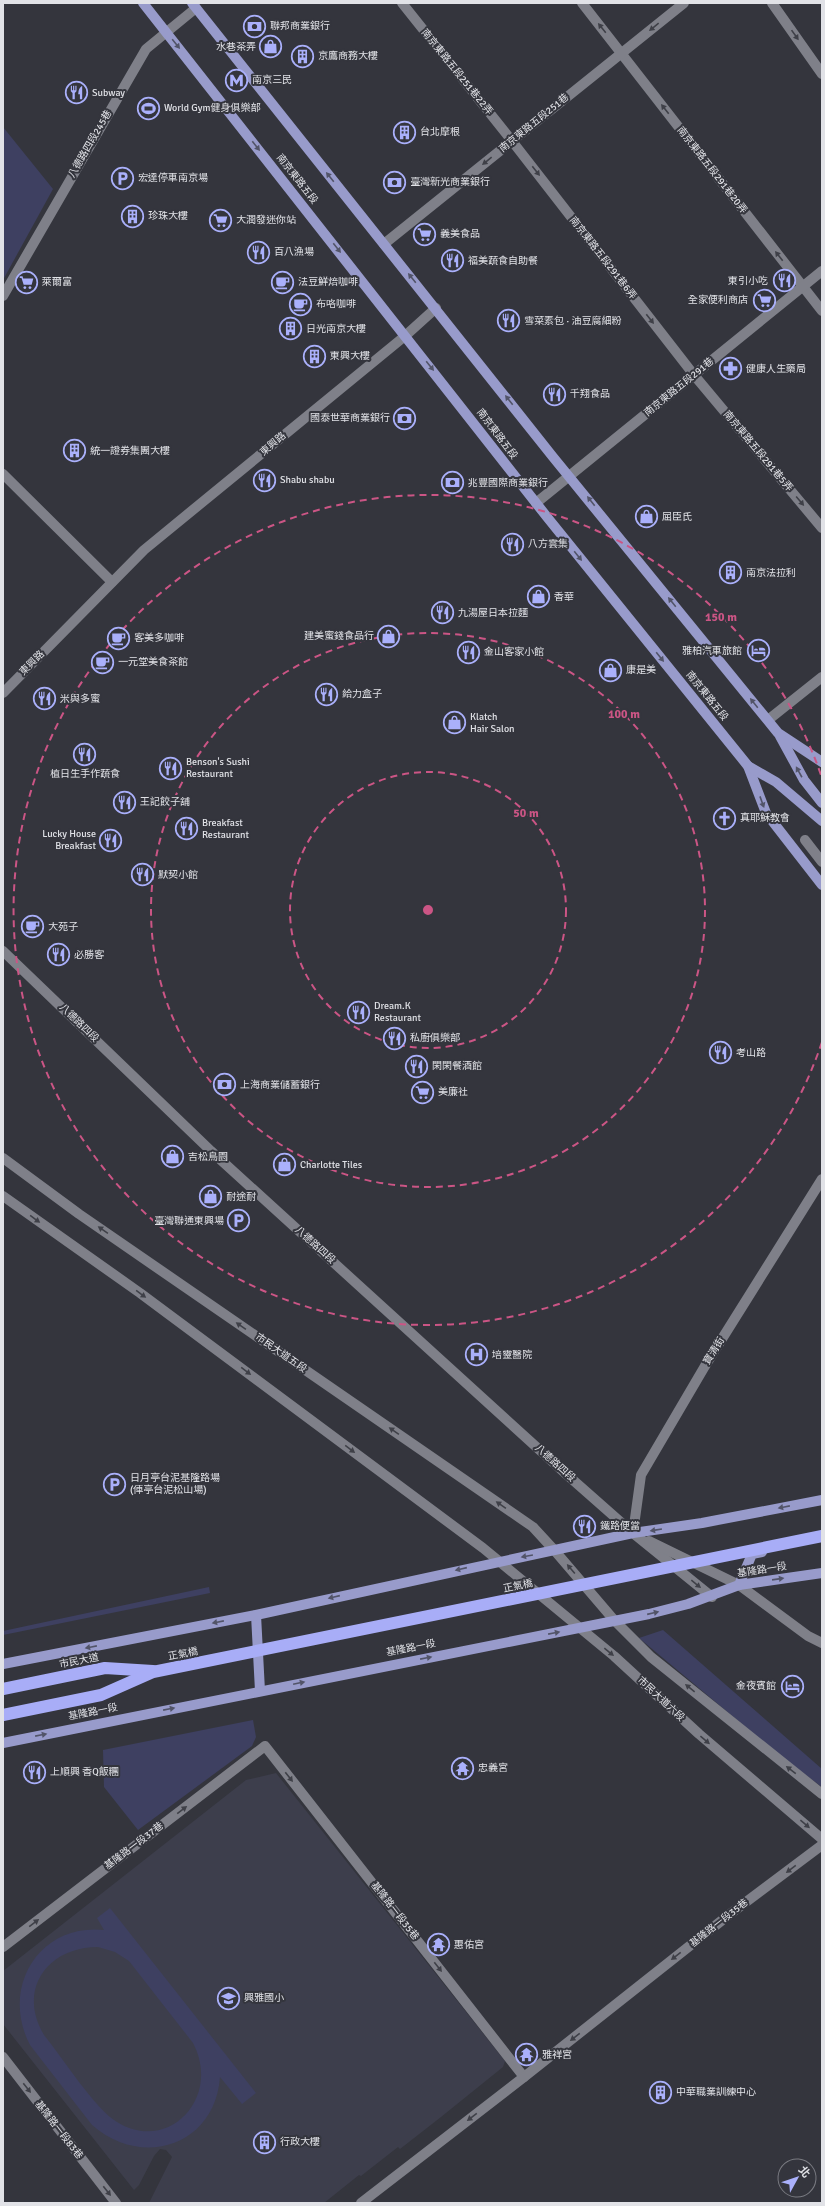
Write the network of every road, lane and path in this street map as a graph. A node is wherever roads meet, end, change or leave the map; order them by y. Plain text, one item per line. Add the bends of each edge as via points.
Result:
1 (143, 3) edge
2 (402, 3) edge
3 (582, 3) edge
4 (684, 3) edge
5 (772, 3) edge
6 (194, 5) edge
7 (166, 32) junction
8 (622, 53) junction
9 (822, 74) edge
10 (512, 140) junction
11 (384, 244) junction
12 (822, 271) edge
13 (803, 286) junction
14 (3, 296) edge
15 (436, 308) junction
16 (822, 311) edge
17 (405, 336) junction
18 (694, 375) junction
19 (3, 474) edge
20 (570, 476) junction
21 (536, 503) junction
22 (822, 528) edge
23 (112, 582) junction
24 (822, 677) edge
25 (3, 693) edge
26 (768, 720) junction
27 (778, 733) junction
28 (822, 762) edge
29 (748, 766) junction
30 (822, 803) edge
31 (822, 821) edge
32 (805, 840) dead end
33 (822, 862) edge
34 (822, 885) edge
35 (3, 951) edge
36 (3, 1158) edge
37 (822, 1179) edge
38 (3, 1196) edge
39 (822, 1500) edge
40 (633, 1533) junction
41 (822, 1536) edge
42 (822, 1540) edge
43 (555, 1550) junction
44 (499, 1561) junction
45 (822, 1573) edge
46 (739, 1585) junction
47 (712, 1597) junction
48 (256, 1615) junction
49 (614, 1620) junction
50 (579, 1628) junction
51 (822, 1643) edge
52 (3, 1664) edge
53 (156, 1671) junction
54 (3, 1689) edge
55 (260, 1691) junction
56 (3, 1715) edge
57 (3, 1743) edge
58 (265, 1746) joint
59 (822, 1794) edge
60 (822, 1839) edge
61 (822, 1845) edge
62 (3, 1946) edge
63 (3, 2057) edge
64 (524, 2077) junction
65 (116, 2203) edge
66 (361, 2203) edge

1 - 7 main road, 南京東路五段
2 - 10 street, 南京東路五段251巷22弄
8 -> 3 street, 南京東路五段291巷20弄
4 -> 8 street, 南京東路五段251巷
5 -> 9 street
6 - 7 street, 八德路四段245巷
11 -> 6 main road
7 - 14 street, 八德路四段245巷 via 146,49
7 -> 17 main road, 南京東路五段
8 - 10 street, 南京東路五段251巷
13 -> 8 street, 南京東路五段291巷20弄
10 -> 11 street, 南京東路五段251巷
10 -> 18 street, 南京東路五段291巷6弄
15 -> 11 main road
12 - 13 street, 南京東路五段291巷
13 - 16 street, 南京東路五段291巷20弄
13 - 18 street, 南京東路五段291巷
15 - 17 street, 東興路
20 -> 15 main road
17 -> 21 main road, 南京東路五段
17 - 23 street, 東興路 via 144,550
18 - 20 street, 南京東路五段291巷
18 -> 22 street, 南京東路五段291巷5弄
19 - 23 street
20 - 21 street, 南京東路五段291巷
26 -> 20 main road
21 -> 29 main road, 南京東路五段
23 - 25 street, 東興路
24 - 26 street
26 - 27 main road
27 - 28 main road
30 -> 27 main road via 804,780
29 - 31 main road via 776,782
29 -> 34 main road, 南京東路五段 via 766,813
32 - 33 street
35 - 40 street, 八德路四段 via 211,1151
43 -> 36 street, 市民大道五段 via 533,1528 79,1214
37 - 40 street, 寶清街 via 705,1366 641,1475
38 -> 44 street via 140,1292
39 -> 40 main road via 702,1523
40 - 43 main road
40 - 46 street, 八德路四段
40 -> 47 street, 八德路四段
41 - 53 highway, 正氣橋
42 - 46 main road via 752,1554
43 -> 44 main road
49 -> 43 street
44 -> 48 main road
44 - 50 street, 市民大道六段
46 -> 45 main road, 基隆路一段
46 - 47 main road, 基隆路一段
46 - 51 street, 八德路四段 via 808,1636
49 -> 47 main road, 基隆路一段
48 -> 52 main road
48 - 55 main road
49 - 50 main road, 基隆路一段
59 -> 49 street via 651,1657
55 -> 50 main road, 基隆路一段
50 -> 60 street, 市民大道六段
53 - 54 highway, 市民大道 via 98,1670
53 - 56 highway via 93,1697
57 -> 55 main road, 基隆路一段
62 -> 58 street, 基隆路一段37巷
58 -> 64 street, 基隆路一段35巷
61 -> 64 street, 基隆路一段35巷 via 730,1914
63 -> 65 street, 基隆路一段83巷
64 -> 66 street, 基隆路一段35巷

